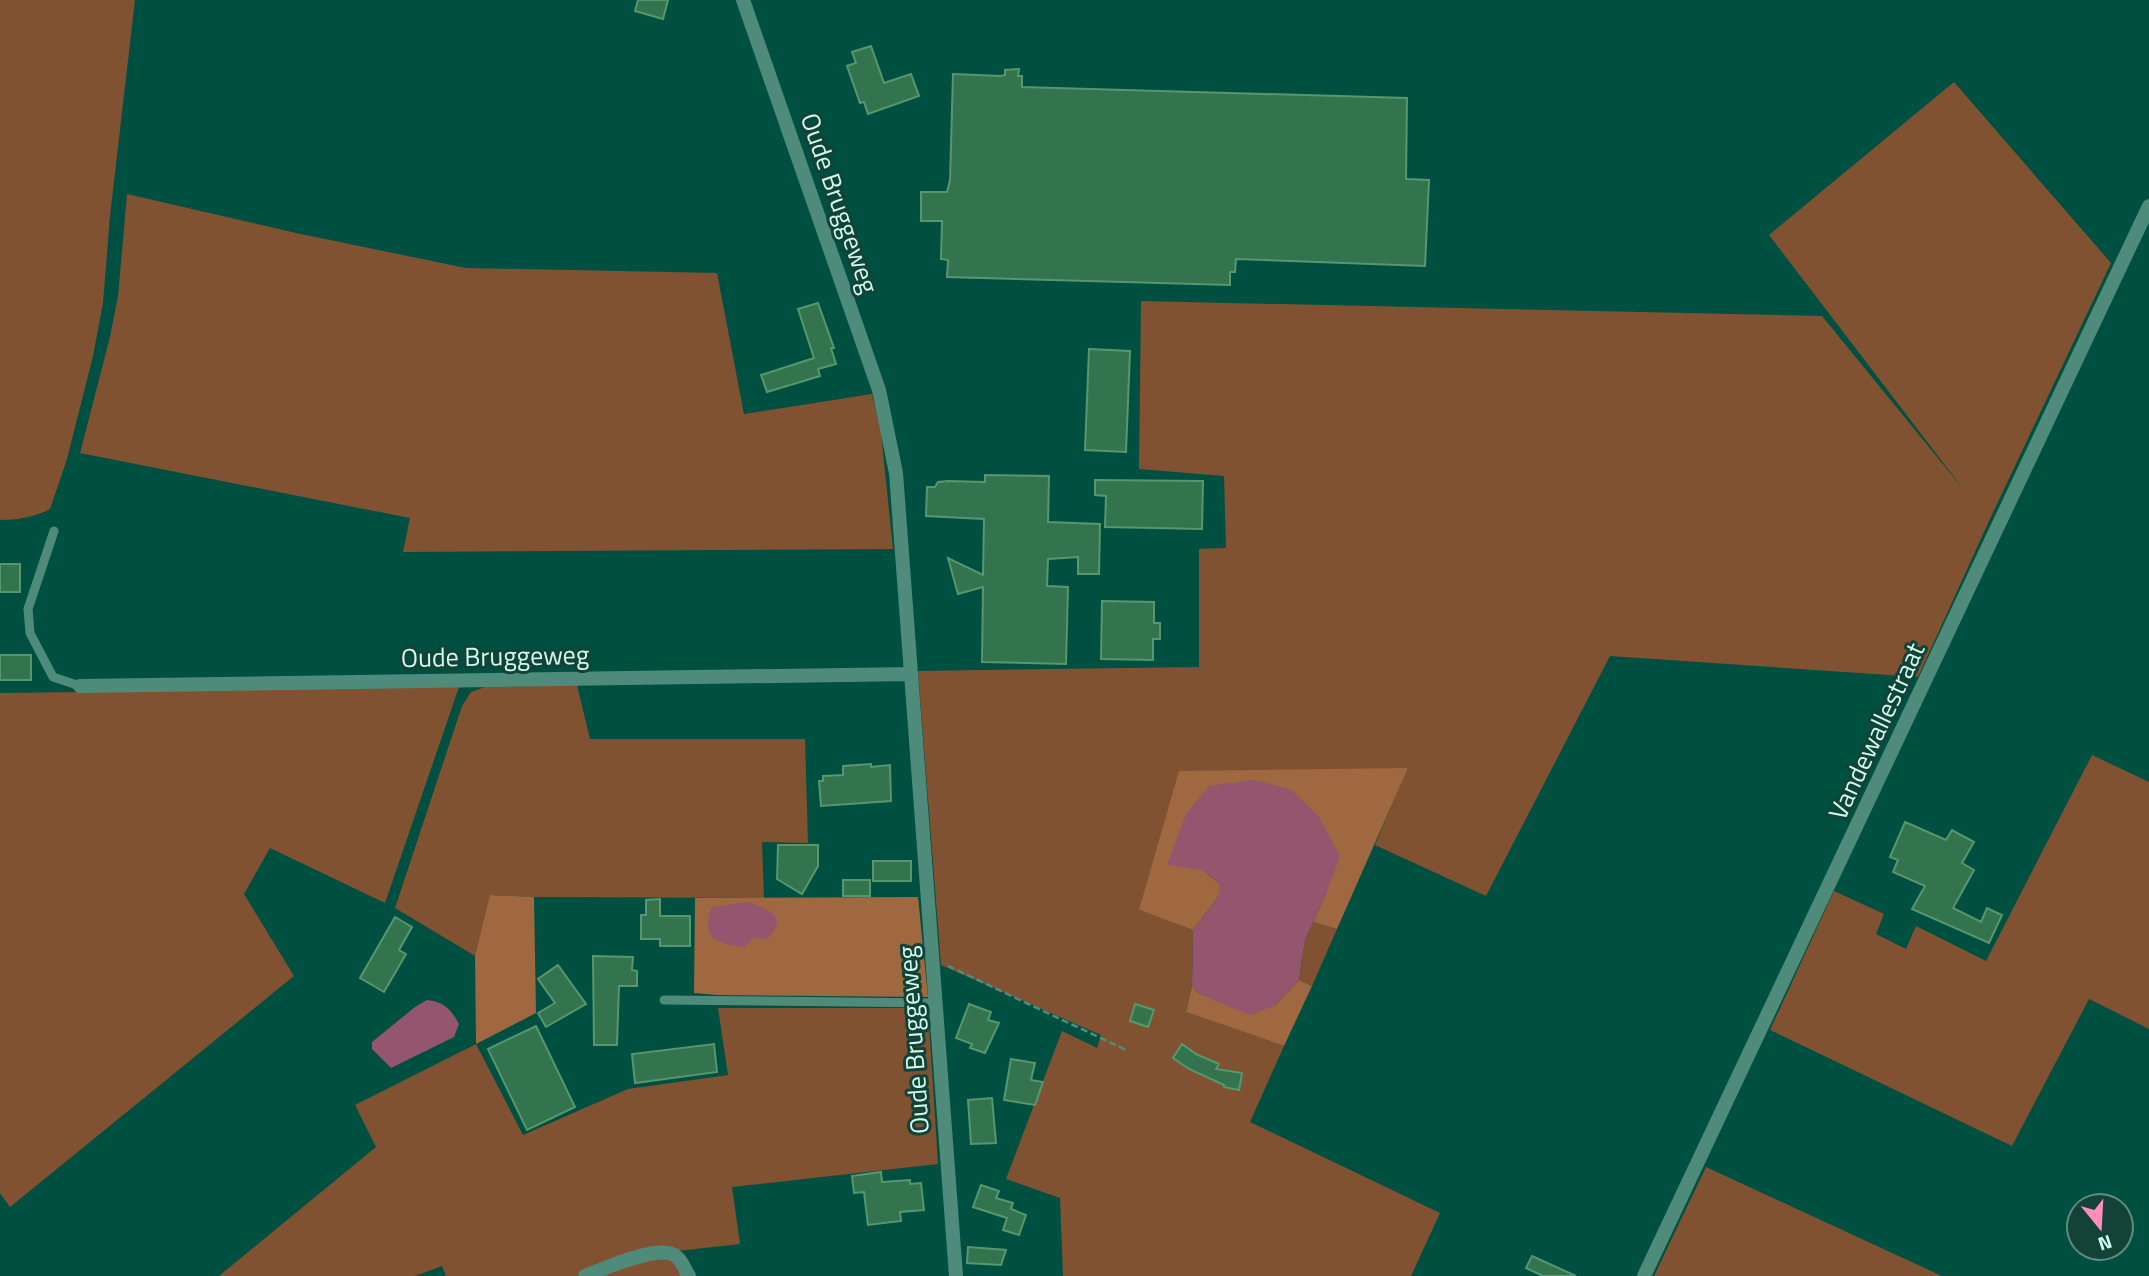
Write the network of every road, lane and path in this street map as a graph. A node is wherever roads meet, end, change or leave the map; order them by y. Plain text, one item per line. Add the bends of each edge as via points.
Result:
1 (743, 0) edge
2 (2149, 206) edge
3 (54, 531) dead end
4 (911, 674) junction
5 (80, 686) joint
6 (931, 958) junction
7 (664, 1000) dead end
8 (934, 1003) junction
9 (1126, 1049) dead end
10 (585, 1276) edge
11 (689, 1276) edge
12 (956, 1276) edge
13 (1644, 1276) edge

1 - 4 street, Oude Bruggeweg via 879,390 896,473
2 - 13 street, Vandewallestraat
3 - 5 lane via 28,609 30,633 53,677
4 - 5 street, Oude Bruggeweg
4 - 6 street, Oude Bruggeweg
6 - 8 street, Oude Bruggeweg
6 - 9 path
7 - 8 lane
8 - 12 street, Oude Bruggeweg
10 - 11 street via 666,1252 676,1256

